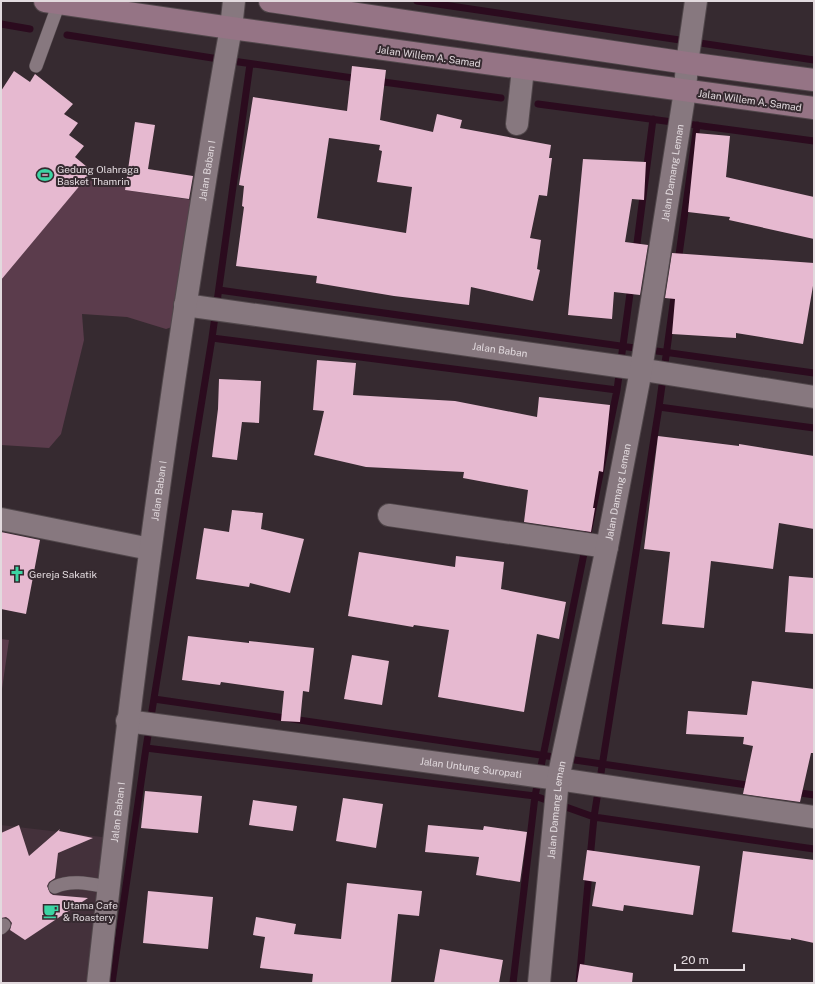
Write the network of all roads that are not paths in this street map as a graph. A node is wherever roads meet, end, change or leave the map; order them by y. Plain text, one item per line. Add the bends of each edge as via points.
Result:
1 (234, 1) edge
2 (270, 1) edge
3 (696, 1) edge
4 (52, 2) edge
5 (231, 28) junction
6 (687, 63) junction
7 (36, 66) dead end
8 (523, 68) junction
9 (814, 80) edge
10 (685, 91) junction
11 (814, 108) edge
12 (517, 124) dead end
13 (185, 305) junction
14 (636, 369) junction
15 (814, 397) edge
16 (389, 514) dead end
17 (1, 518) edge
18 (607, 547) junction
19 (150, 549) junction
20 (127, 721) junction
21 (558, 779) junction
22 (814, 817) edge
23 (55, 887) dead end
24 (108, 887) junction
25 (98, 983) edge
26 (539, 983) edge

1 - 5 street, Jalan Baban I
2 - 6 main road
3 - 6 street, Jalan Damang Leman
4 - 5 main road, Jalan Willem A. Samad
4 - 7 lane
5 - 8 main road, Jalan Willem A. Samad
5 - 13 street, Jalan Baban I
6 - 9 main road
6 - 10 street, Jalan Damang Leman
8 - 10 main road, Jalan Willem A. Samad
8 - 12 street
10 - 11 main road, Jalan Willem A. Samad
10 - 14 street, Jalan Damang Leman
13 - 14 street, Jalan Baban
13 - 19 street, Jalan Baban I
14 - 15 street, Jalan Baban
14 - 18 street, Jalan Damang Leman
16 - 18 street
17 - 19 street
18 - 21 street, Jalan Damang Leman
19 - 20 street, Jalan Baban I
20 - 21 street, Jalan Untung Suropati
20 - 24 street, Jalan Baban I
21 - 22 street, Jalan Untung Suropati
21 - 26 street, Jalan Damang Leman
23 - 24 lane via 80,883
24 - 25 street, Jalan Baban I

